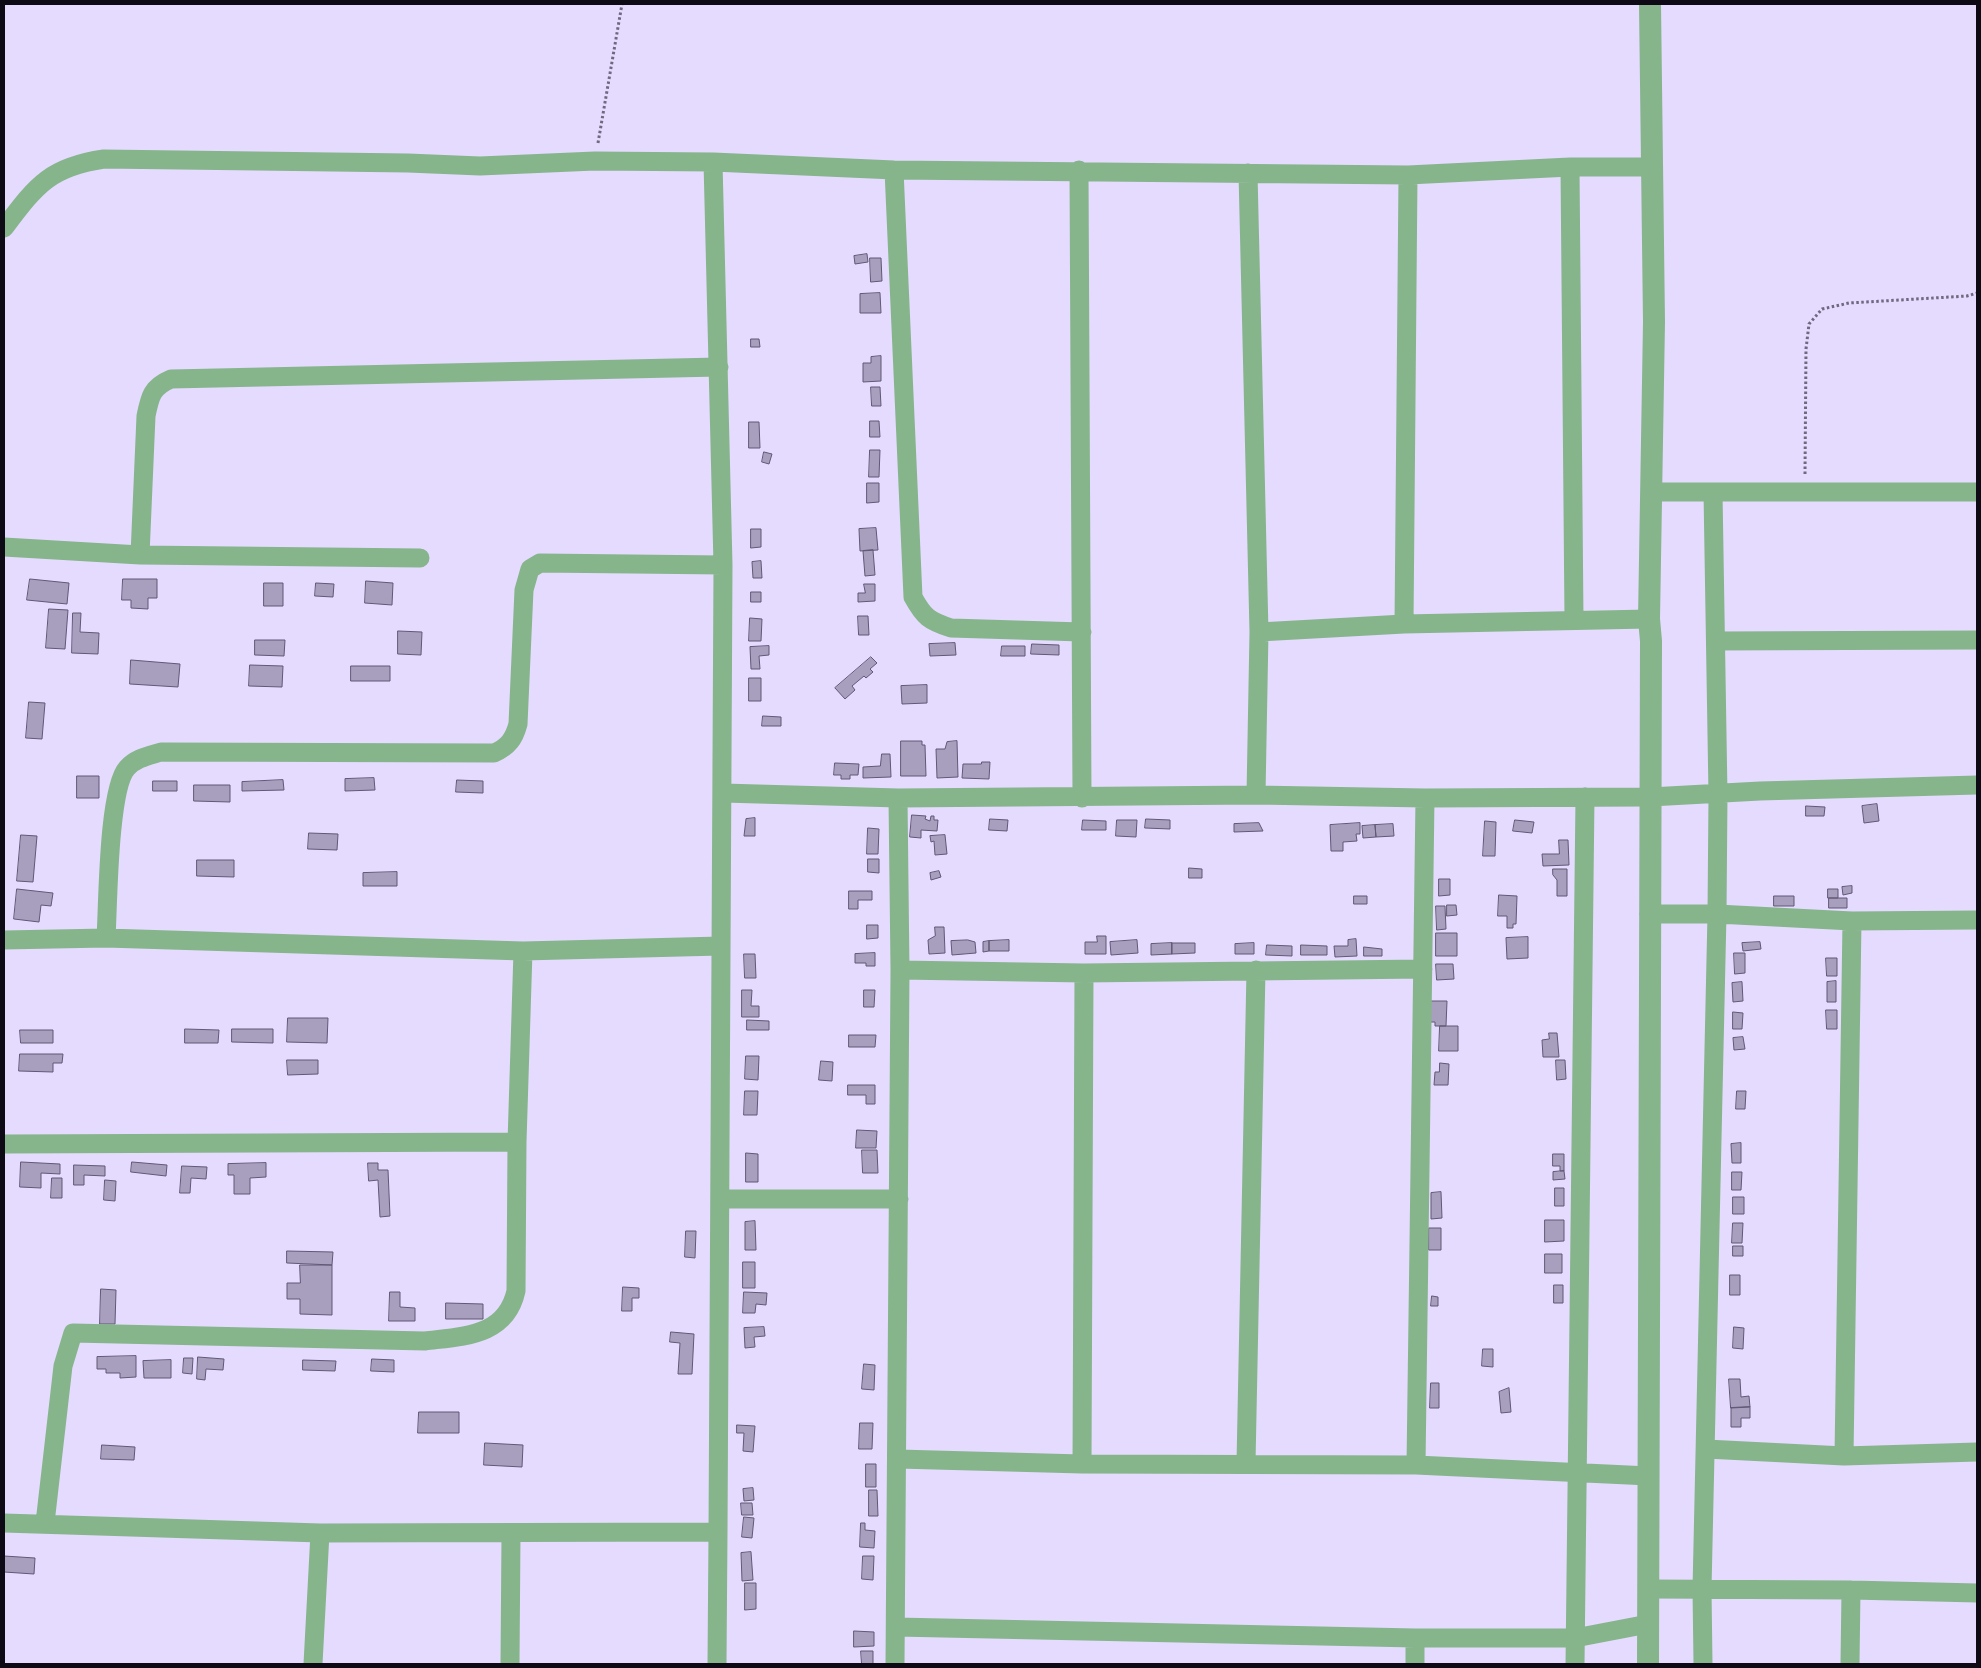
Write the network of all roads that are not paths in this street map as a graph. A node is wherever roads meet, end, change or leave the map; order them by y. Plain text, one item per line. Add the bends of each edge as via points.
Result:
1 (1650, 4) edge
2 (713, 162) junction
3 (1570, 167) junction
4 (1650, 167) junction
5 (894, 170) junction
6 (1079, 170) junction
7 (1248, 173) junction
8 (1408, 175) junction
9 (4, 228) edge
10 (719, 367) junction
11 (1651, 492) junction
12 (1713, 492) junction
13 (1977, 492) edge
14 (4, 547) edge
15 (140, 555) junction
16 (420, 558) dead end
17 (723, 565) junction
18 (1649, 619) junction
19 (1574, 620) junction
20 (1404, 624) junction
21 (1082, 632) junction
22 (1259, 632) junction
23 (1977, 640) edge
24 (1716, 641) junction
25 (1977, 785) edge
26 (723, 793) junction
27 (1718, 794) junction
28 (1256, 795) junction
29 (1585, 797) junction
30 (1650, 797) junction
31 (898, 798) junction
32 (1082, 798) junction
33 (1425, 798) junction
34 (1649, 914) junction
35 (1717, 914) junction
36 (1977, 920) edge
37 (1852, 921) junction
38 (106, 938) junction
39 (4, 940) edge
40 (721, 946) junction
41 (523, 951) junction
42 (1423, 969) junction
43 (900, 970) junction
44 (1256, 970) junction
45 (1084, 973) junction
46 (517, 1142) junction
47 (4, 1144) edge
48 (720, 1199) junction
49 (899, 1199) junction
50 (1706, 1449) junction
51 (1977, 1452) edge
52 (1844, 1456) junction
53 (898, 1459) junction
54 (1246, 1462) junction
55 (1082, 1464) junction
56 (1416, 1465) junction
57 (1578, 1472) junction
58 (1649, 1476) junction
59 (4, 1523) edge
60 (45, 1523) junction
61 (718, 1532) junction
62 (320, 1533) junction
63 (511, 1534) junction
64 (1648, 1589) junction
65 (1702, 1589) junction
66 (1851, 1590) junction
67 (1977, 1593) edge
68 (1648, 1624) junction
69 (896, 1628) junction
70 (1415, 1638) junction
71 (1575, 1638) junction
72 (313, 1664) edge
73 (510, 1664) edge
74 (717, 1664) edge
75 (895, 1664) edge
76 (1415, 1664) edge
77 (1575, 1664) edge
78 (1648, 1664) edge
79 (1703, 1664) edge
80 (1850, 1664) edge

1 - 4 street
2 - 5 street
2 - 9 street via 595,161 480,166 104,159 78,163 56,172 41,183
2 - 10 street
3 - 4 street
3 - 8 street
3 - 19 street
4 - 11 street via 1654,322
5 - 6 street
5 - 21 street via 913,597 932,622 950,628
6 - 7 street
6 - 21 street
7 - 8 street
7 - 22 street
8 - 20 street
10 - 15 street via 171,379 159,384 150,396 146,416
10 - 17 street
11 - 12 street
11 - 18 street
12 - 13 street
12 - 24 street
14 - 15 street
15 - 16 street
17 - 26 street
17 - 38 street via 540,563 530,569 524,590 518,724 514,737 504,749 494,753 161,752 140,758 125,770 118,790
18 - 19 street
18 - 30 street
19 - 20 street
20 - 22 street
21 - 32 street
22 - 28 street
23 - 24 street
24 - 27 street
25 - 27 street
26 - 31 street
26 - 40 street
27 - 30 street
27 - 35 street
28 - 32 street
28 - 33 street
29 - 30 street
29 - 33 street
29 - 57 street
30 - 34 street
31 - 32 street
31 - 43 street
33 - 42 street
34 - 35 street
34 - 58 street
35 - 37 street
35 - 50 street
36 - 37 street
37 - 52 street
38 - 39 street
38 - 41 street
40 - 41 street
40 - 48 street
41 - 46 street
42 - 44 street
42 - 56 street
43 - 45 street
43 - 49 street
44 - 45 street
44 - 54 street
45 - 55 street
46 - 47 street
46 - 60 street via 516,1291 510,1312 490,1328 457,1337 406,1341 73,1333 63,1366
48 - 49 street
48 - 61 street
49 - 53 street
50 - 52 street
50 - 65 street
51 - 52 street
53 - 55 street
53 - 69 street
54 - 55 street
54 - 56 street
56 - 57 street
57 - 58 street
57 - 71 street
58 - 64 street
59 - 60 street
60 - 62 street
61 - 63 street
61 - 74 street
62 - 63 street
62 - 72 street
63 - 73 street
64 - 65 street
64 - 68 street
65 - 66 street
65 - 79 street
66 - 67 street
66 - 80 street
68 - 71 street
68 - 78 street
69 - 70 street
69 - 75 street
70 - 71 street
70 - 76 street
71 - 77 street

